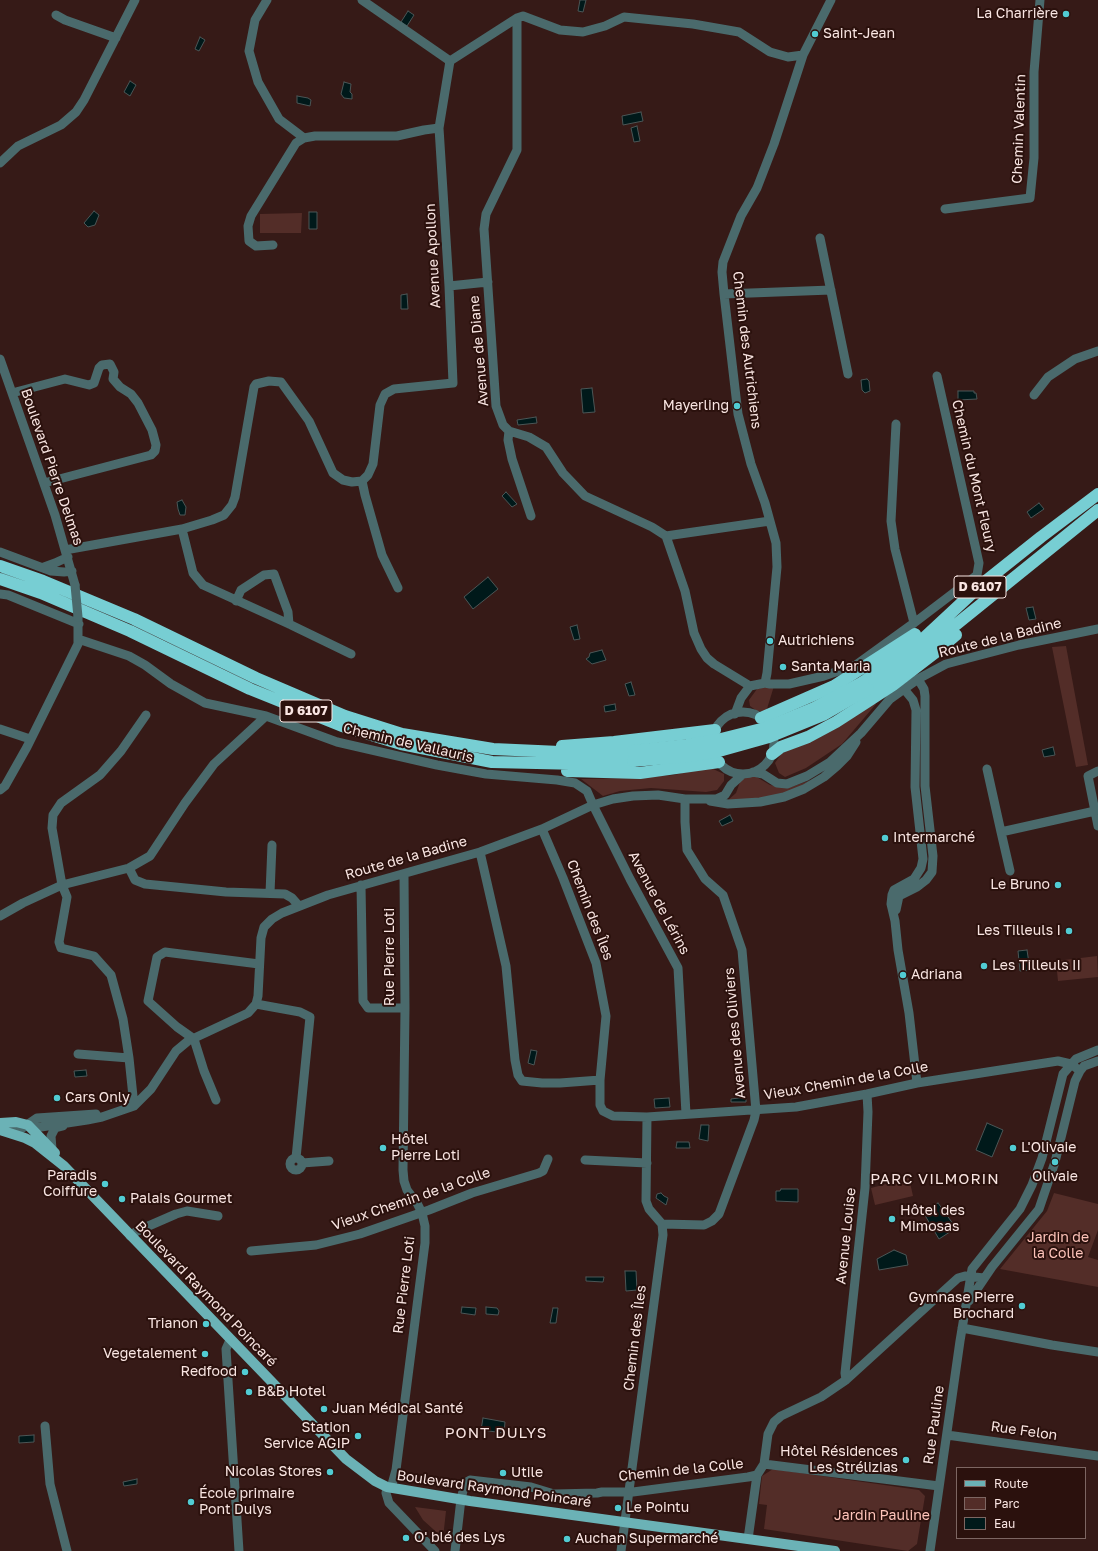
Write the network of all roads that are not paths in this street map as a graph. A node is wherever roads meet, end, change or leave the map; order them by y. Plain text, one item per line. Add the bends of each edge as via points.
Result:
1 (135, 0) edge
2 (267, 0) edge
3 (362, 0) edge
4 (831, 0) edge
5 (1040, 0) edge
6 (56, 15) dead end
7 (517, 18) junction
8 (116, 38) junction
9 (803, 56) junction
10 (450, 61) junction
11 (439, 128) junction
12 (304, 138) junction
13 (0, 163) edge
14 (945, 209) dead end
15 (820, 238) dead end
16 (273, 245) dead end
17 (488, 282) junction
18 (449, 286) junction
19 (831, 290) junction
20 (724, 294) junction
21 (1098, 351) edge
22 (0, 359) edge
23 (848, 374) dead end
24 (937, 376) dead end
25 (12, 393) junction
26 (1034, 395) dead end
27 (896, 424) dead end
28 (509, 431) junction
29 (362, 481) junction
30 (44, 483) junction
31 (1098, 494) edge
32 (1098, 510) edge
33 (531, 516) dead end
34 (770, 521) junction
35 (182, 529) junction
36 (666, 536) junction
37 (0, 552) edge
38 (66, 553) junction
39 (0, 566) edge
40 (44, 567) junction
41 (72, 571) junction
42 (0, 579) edge
43 (982, 584) junction
44 (398, 588) dead end
45 (0, 594) edge
46 (995, 594) junction
47 (236, 601) junction
48 (79, 621) junction
49 (289, 624) junction
50 (914, 624) junction
51 (1098, 629) edge
52 (78, 639) junction
53 (351, 654) dead end
54 (918, 679) junction
55 (765, 683) junction
56 (865, 685) junction
57 (750, 686) junction
58 (904, 689) junction
59 (741, 698) junction
60 (746, 713) junction
61 (735, 714) junction
62 (146, 716) dead end
63 (266, 716) junction
64 (761, 718) junction
65 (0, 730) edge
66 (716, 730) junction
67 (861, 733) junction
68 (30, 739) junction
69 (493, 749) junction
70 (772, 754) junction
71 (633, 756) junction
72 (492, 762) junction
73 (719, 762) junction
74 (765, 765) junction
75 (987, 769) dead end
76 (730, 771) junction
77 (1098, 771) edge
78 (753, 772) junction
79 (743, 774) junction
80 (770, 779) junction
81 (731, 785) junction
82 (925, 786) junction
83 (915, 788) junction
84 (0, 790) edge
85 (685, 799) junction
86 (703, 800) junction
87 (593, 805) junction
88 (1095, 811) junction
89 (1098, 826) edge
90 (542, 829) junction
91 (1001, 832) junction
92 (272, 845) dead end
93 (480, 852) junction
94 (129, 868) junction
95 (1010, 871) dead end
96 (404, 874) junction
97 (62, 885) junction
98 (361, 885) junction
99 (270, 893) junction
100 (299, 906) junction
101 (0, 916) edge
102 (895, 921) junction
103 (259, 964) junction
104 (256, 1004) junction
105 (405, 1008) junction
106 (194, 1039) junction
107 (1098, 1050) edge
108 (78, 1054) dead end
109 (129, 1058) junction
110 (1098, 1061) edge
111 (1071, 1064) junction
112 (1080, 1071) junction
113 (600, 1080) junction
114 (917, 1083) junction
115 (867, 1094) junction
116 (216, 1100) dead end
117 (134, 1106) junction
118 (756, 1111) junction
119 (112, 1113) junction
120 (686, 1114) junction
121 (613, 1116) joint
122 (648, 1117) junction
123 (68, 1124) junction
124 (28, 1125) junction
125 (0, 1128) edge
126 (28, 1140) junction
127 (52, 1150) junction
128 (548, 1159) dead end
129 (585, 1160) dead end
130 (330, 1161) dead end
131 (647, 1164) junction
132 (64, 1166) junction
133 (1032, 1185) junction
134 (1046, 1190) junction
135 (422, 1213) junction
136 (218, 1216) dead end
137 (662, 1224) junction
138 (130, 1236) junction
139 (251, 1251) dead end
140 (980, 1258) junction
141 (992, 1267) junction
142 (970, 1277) junction
143 (984, 1278) junction
144 (967, 1304) junction
145 (962, 1328) junction
146 (230, 1340) junction
147 (1098, 1352) edge
148 (846, 1380) junction
149 (45, 1426) dead end
150 (947, 1435) junction
151 (1098, 1456) edge
152 (764, 1464) junction
153 (757, 1475) junction
154 (939, 1486) junction
155 (389, 1488) junction
156 (629, 1492) junction
157 (461, 1499) junction
158 (625, 1522) junction
159 (748, 1539) junction
160 (66, 1551) edge
161 (239, 1551) edge
162 (435, 1551) edge
163 (455, 1551) edge
164 (621, 1551) edge
165 (835, 1551) edge
166 (930, 1551) edge

1 - 8 street
2 - 12 street via 255,20 249,52 258,82 280,119
3 - 10 street
4 - 9 street, Chemin des Autrichiens
5 - 14 street, Chemin Valentin via 1034,72 1034,158 1030,198
6 - 8 street
7 - 9 street via 524,16 560,30 582,32 605,26 624,17 693,24 739,32 776,54 788,57
7 - 10 street
7 - 17 street, Avenue de Diane via 517,150 486,214 484,228
8 - 13 street via 76,112 61,125 18,146
9 - 20 street, Chemin des Autrichiens via 776,142 725,255 722,272
10 - 11 street, Avenue Apollon
11 - 12 street via 397,136
11 - 18 street, Avenue Apollon
12 - 16 street via 296,143 248,226 249,241 256,246
15 - 19 street
17 - 18 street
17 - 28 street, Avenue de Diane via 496,406 503,425
18 - 29 street, Avenue Apollon via 453,383 394,389 385,394 380,405 373,464
19 - 20 street
19 - 23 street
20 - 34 street, Chemin des Autrichiens via 738,414
21 - 26 street via 1075,359 1048,377
22 - 25 street, Boulevard Pierre Delmas
24 - 50 street, Chemin du Mont Fleury via 979,563 977,575
25 - 30 street, Boulevard Pierre Delmas
25 - 30 street via 65,379 94,384 99,368 110,364 114,372 113,378 138,403 152,430 156,445 151,455
27 - 50 street via 891,521 895,549
28 - 33 street via 512,459
28 - 36 street via 529,436 546,447 563,473 585,496
29 - 35 street via 343,480 333,473 309,421 281,382 256,384 232,505 224,515
29 - 44 street via 382,555
30 - 38 street, Boulevard Pierre Delmas
31 - 43 highway, D 6107
32 - 46 highway, D 6107
34 - 36 street
34 - 55 street, Chemin des Autrichiens via 776,543 777,567
35 - 38 street
35 - 47 street via 193,573 203,585
36 - 57 street via 685,591 694,633 707,658
37 - 40 street
38 - 40 street via 55,564
38 - 41 street, Boulevard Pierre Delmas
39 - 69 highway, D 6107 via 134,619 256,678 345,716 402,734
40 - 41 street via 51,571
41 - 48 street, Boulevard Pierre Delmas, bridge
42 - 72 highway, D 6107 via 41,593 124,628 250,689 342,726 401,744
43 - 56 highway, D 6107 via 924,638
43 - 64 highway via 908,639 834,686
45 - 48 street
46 - 56 highway, D 6107 via 932,644
46 - 70 highway via 959,632 893,685 836,722 808,737 781,747
47 - 49 street
47 - 49 street via 241,590 264,575 274,574 288,612
48 - 52 street, Boulevard Pierre Delmas
49 - 53 street
50 - 55 street via 856,665 788,684
51 - 54 street, Route de la Badine via 1019,645 946,664
52 - 63 street, Chemin de Vallauris via 129,656 205,703
52 - 68 street, Boulevard Pierre Delmas via 78,644
54 - 58 street, Route de la Badine
54 - 82 street via 925,696
55 - 57 street
56 - 71 highway, D 6107, bridge via 765,728
57 - 59 street
58 - 67 street, Route de la Badine via 890,699
58 - 83 street via 913,700 916,710
59 - 60 street
59 - 61 street
60 - 61 street
60 - 64 street
61 - 66 street via 727,717
62 - 97 street via 100,775 61,804 53,814 52,828
63 - 87 street, Chemin de Vallauris via 337,742 437,765 486,774 575,783 587,791
63 - 94 street via 214,764 150,856
64 - 70 street via 773,734
65 - 68 street
66 - 69 highway via 614,742
66 - 73 street via 713,746
67 - 80 street, Route de la Badine via 830,762 807,776 787,784
67 - 86 street, Route de la Badine via 848,756 824,777 804,789 784,797 760,802 728,804
68 - 84 street, Boulevard Pierre Delmas via 5,786
69 - 71 highway, D 6107
70 - 74 street
71 - 72 highway, D 6107 via 581,764
72 - 73 highway via 583,772 640,774
73 - 76 street
74 - 78 street
74 - 80 street
75 - 91 street
76 - 79 street
76 - 81 street
77 - 88 street via 1088,776
78 - 79 street
78 - 80 street, Route de la Badine
79 - 81 street, Route de la Badine
81 - 86 street, Route de la Badine via 725,795
82 - 83 street
82 - 102 street via 933,856 932,872 917,887 899,896
83 - 102 street via 923,859 914,880 894,890 891,904
85 - 86 street, Route de la Badine
85 - 87 street, Route de la Badine via 658,795 633,796
85 - 118 street, Avenue des Oliviers via 687,850 705,879 723,895 742,950
87 - 90 street, Route de la Badine
87 - 120 street, Avenue de Lérins via 678,968
88 - 89 street
88 - 91 street
90 - 93 street, Route de la Badine
90 - 113 street, Chemin des Îles via 596,962 606,1016
91 - 95 street
92 - 99 street
93 - 96 street, Route de la Badine
93 - 113 street via 506,966 518,1075 522,1081 542,1083
94 - 97 street
94 - 99 street via 135,880 145,884 226,892
96 - 98 street, Route de la Badine
96 - 105 street, Rue Pierre Loti
97 - 101 street
97 - 109 street via 67,897 59,942 61,948 94,956 111,975 123,1019
98 - 100 street, Route de la Badine
98 - 105 street via 363,1001 368,1008
99 - 100 street via 284,894
100 - 103 street, Route de la Badine via 272,918 264,927
102 - 114 street
103 - 104 street, Route de la Badine
103 - 106 street via 165,952 157,957 148,1001
104 - 106 street via 248,1013
104 - 130 street via 300,1012 310,1017 299,1160
105 - 135 street, Rue Pierre Loti via 403,1170 407,1190
106 - 116 street
106 - 117 street via 176,1051 152,1089
107 - 111 street via 1082,1056
108 - 109 street
109 - 117 street
110 - 112 street via 1084,1066
111 - 112 street
111 - 114 street, Vieux Chemin de la Colle via 1058,1061
111 - 133 street via 1063,1074 1042,1158
112 - 134 street via 1075,1081
113 - 121 street, Chemin des Îles via 600,1105 603,1111
114 - 115 street, Vieux Chemin de la Colle
115 - 118 street, Vieux Chemin de la Colle via 796,1107
115 - 148 street, Avenue Louise via 865,1188
117 - 119 street
118 - 120 street, Vieux Chemin de la Colle
118 - 137 street, Avenue des Oliviers via 719,1214 704,1225
119 - 123 street
119 - 124 street via 37,1118
120 - 122 street, Vieux Chemin de la Colle
121 - 122 street, Vieux Chemin de la Colle
122 - 131 street
123 - 124 street via 41,1127
123 - 127 street via 55,1128 51,1136
124 - 125 main road via 16,1122
124 - 126 street
124 - 127 main road, Boulevard Raymond Poincaré
125 - 126 main road
126 - 132 main road, Boulevard Raymond Poincaré
127 - 132 main road, Boulevard Raymond Poincaré
128 - 135 street, Vieux Chemin de la Colle via 543,1171 539,1173 472,1193
129 - 131 street
131 - 137 street via 646,1201 649,1210
132 - 138 main road, Boulevard Raymond Poincaré
133 - 134 street
133 - 140 street via 1020,1209
134 - 141 street via 1039,1209
135 - 139 street, Vieux Chemin de la Colle via 360,1234 320,1244
135 - 155 street, Rue Pierre Loti via 425,1243 396,1470
136 - 138 street via 187,1212 176,1214
137 - 156 street, Chemin des Îles via 663,1235
138 - 146 main road, Boulevard Raymond Poincaré
140 - 141 street
140 - 142 street
141 - 143 street
142 - 143 street, Chemin de la Colle
142 - 144 street, Rue Pauline
142 - 148 street, Chemin de la Colle via 958,1278
143 - 144 street, Rue Pauline
144 - 145 street, Rue Pauline
145 - 147 street via 1052,1346
145 - 150 street, Rue Pauline
146 - 155 main road, Boulevard Raymond Poincaré via 346,1459 375,1481
146 - 161 street via 226,1349
148 - 152 street, Chemin de la Colle via 821,1397 781,1416 774,1422 768,1434
149 - 160 street via 50,1484
150 - 151 street, Rue Felon
150 - 154 street, Rue Pauline
152 - 153 street, Chemin de la Colle
152 - 154 street
153 - 156 street, Chemin de la Colle
153 - 159 street
154 - 166 street, Rue Pauline
155 - 157 main road, Boulevard Raymond Poincaré
155 - 162 street via 386,1493 388,1503
156 - 157 street, Chemin de la Colle via 554,1494 531,1487 470,1480 465,1483
156 - 158 street, Chemin des Îles
157 - 158 main road, Boulevard Raymond Poincaré
157 - 163 street, Chemin de la Colle
158 - 159 main road, Boulevard Raymond Poincaré
158 - 164 street, Chemin des Îles
159 - 165 main road, Boulevard Raymond Poincaré

